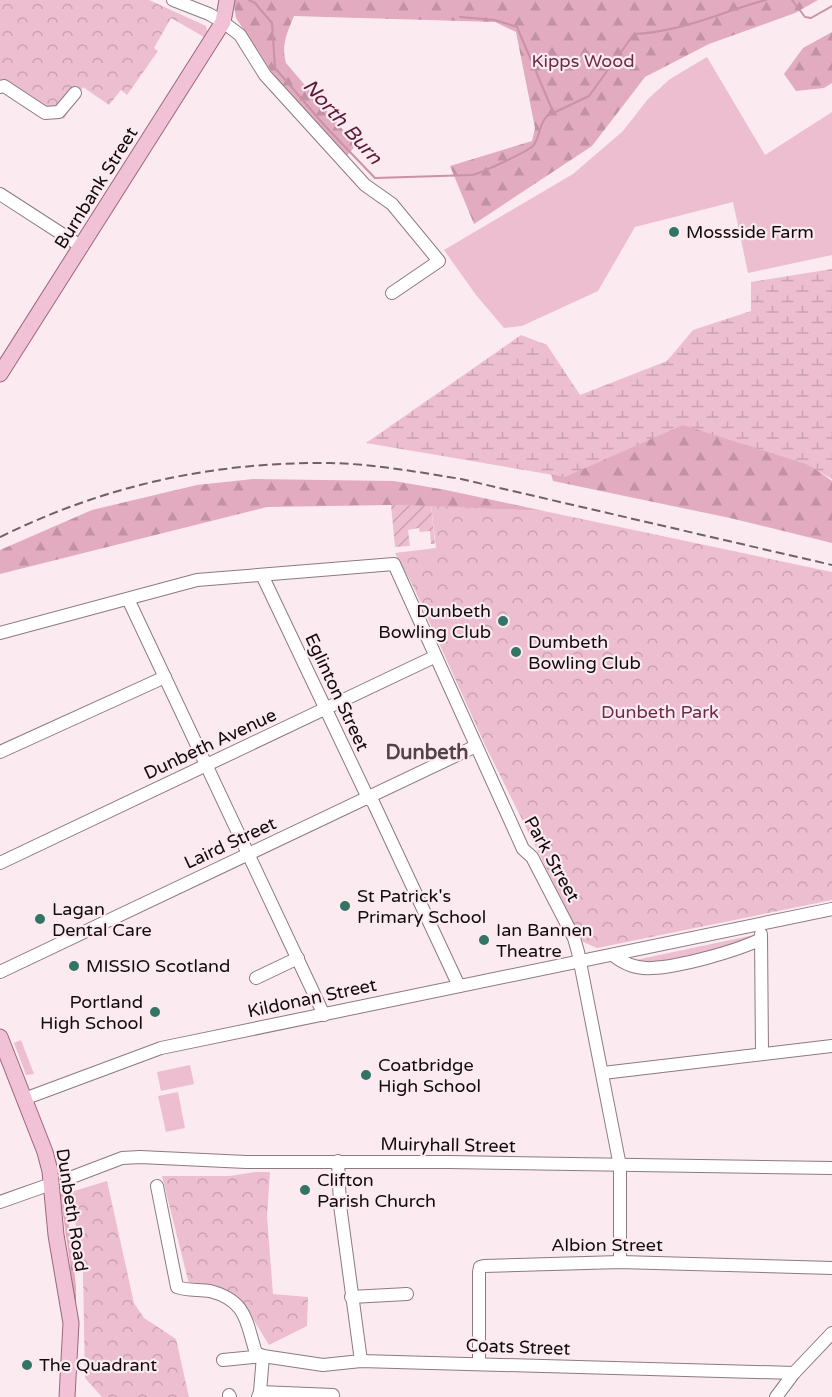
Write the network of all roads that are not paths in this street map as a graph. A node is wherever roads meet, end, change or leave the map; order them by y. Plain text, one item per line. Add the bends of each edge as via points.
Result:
1 (173, 0) edge
2 (227, 0) edge
3 (223, 22) junction
4 (0, 87) edge
5 (75, 93) dead end
6 (0, 194) edge
7 (82, 247) junction
8 (392, 293) dead end
9 (0, 374) edge
10 (261, 575) junction
11 (128, 599) junction
12 (0, 633) edge
13 (434, 657) junction
14 (165, 676) junction
15 (326, 709) junction
16 (476, 747) junction
17 (0, 752) edge
18 (207, 766) junction
19 (368, 798) junction
20 (248, 856) junction
21 (0, 862) edge
22 (832, 909) edge
23 (760, 924) junction
24 (761, 939) junction
25 (613, 955) junction
26 (298, 958) junction
27 (580, 962) junction
28 (0, 972) edge
29 (256, 978) dead end
30 (459, 986) junction
31 (324, 1015) junction
32 (0, 1037) edge
33 (832, 1046) edge
34 (762, 1054) junction
35 (603, 1073) junction
36 (24, 1099) junction
37 (338, 1161) junction
38 (620, 1166) junction
39 (832, 1168) edge
40 (68, 1179) dead end
41 (51, 1184) junction
42 (157, 1186) dead end
43 (0, 1202) edge
44 (620, 1262) junction
45 (832, 1268) edge
46 (407, 1294) dead end
47 (351, 1298) junction
48 (832, 1333) edge
49 (263, 1356) junction
50 (223, 1360) dead end
51 (361, 1361) junction
52 (479, 1364) junction
53 (794, 1372) junction
54 (259, 1394) edge
55 (333, 1395) dead end
56 (67, 1397) edge
57 (776, 1397) edge

1 - 3 street
2 - 3 main road
3 - 7 main road, Burnbank Street
3 - 8 street via 240,34 265,75 365,185 392,204 439,261
4 - 5 street via 45,113 59,112
6 - 7 street
7 - 9 main road, Burnbank Street
10 - 11 street via 197,580
10 - 13 street, Park Street via 394,564
10 - 15 street, Eglinton Street
11 - 12 street
11 - 14 street
13 - 15 street, Dunbeth Avenue
13 - 16 street, Park Street
14 - 17 street
14 - 18 street
15 - 18 street, Dunbeth Avenue
15 - 19 street, Eglinton Street
16 - 19 street, Laird Street
16 - 27 street, Park Street via 523,849 532,857 574,938
18 - 20 street
18 - 21 street, Dunbeth Avenue
19 - 20 street, Laird Street
19 - 30 street, Eglinton Street
20 - 26 street
20 - 28 street, Laird Street
22 - 23 street, Kildonan Street
23 - 24 street
23 - 25 street, Kildonan Street
24 - 25 street via 707,957 651,968 628,964
24 - 34 street
25 - 27 street, Kildonan Street
26 - 29 street
26 - 31 street
27 - 30 street, Kildonan Street
27 - 35 street, Park Street
30 - 31 street, Kildonan Street
31 - 36 street, Kildonan Street via 161,1048
32 - 36 main road, Dunbeth Road
33 - 34 street
34 - 35 street
35 - 38 street, Park Street
36 - 41 main road, Dunbeth Road via 45,1152
37 - 38 street, Muiryhall Street
37 - 40 street, Muiryhall Street via 122,1158
37 - 47 street
38 - 39 street, Muiryhall Street
38 - 44 street, Park Street
41 - 43 street
41 - 56 main road, Dunbeth Road via 71,1323
42 - 49 street via 177,1287 211,1292 239,1308 249,1322 256,1353
44 - 45 street, Albion Street
44 - 52 street, Albion Street via 480,1267
46 - 47 street
47 - 51 street
48 - 53 street
49 - 50 street, Coats Street
49 - 51 street, Coats Street via 323,1365
49 - 54 street
51 - 52 street, Coats Street
52 - 53 street, Coats Street
53 - 57 street
54 - 55 street

